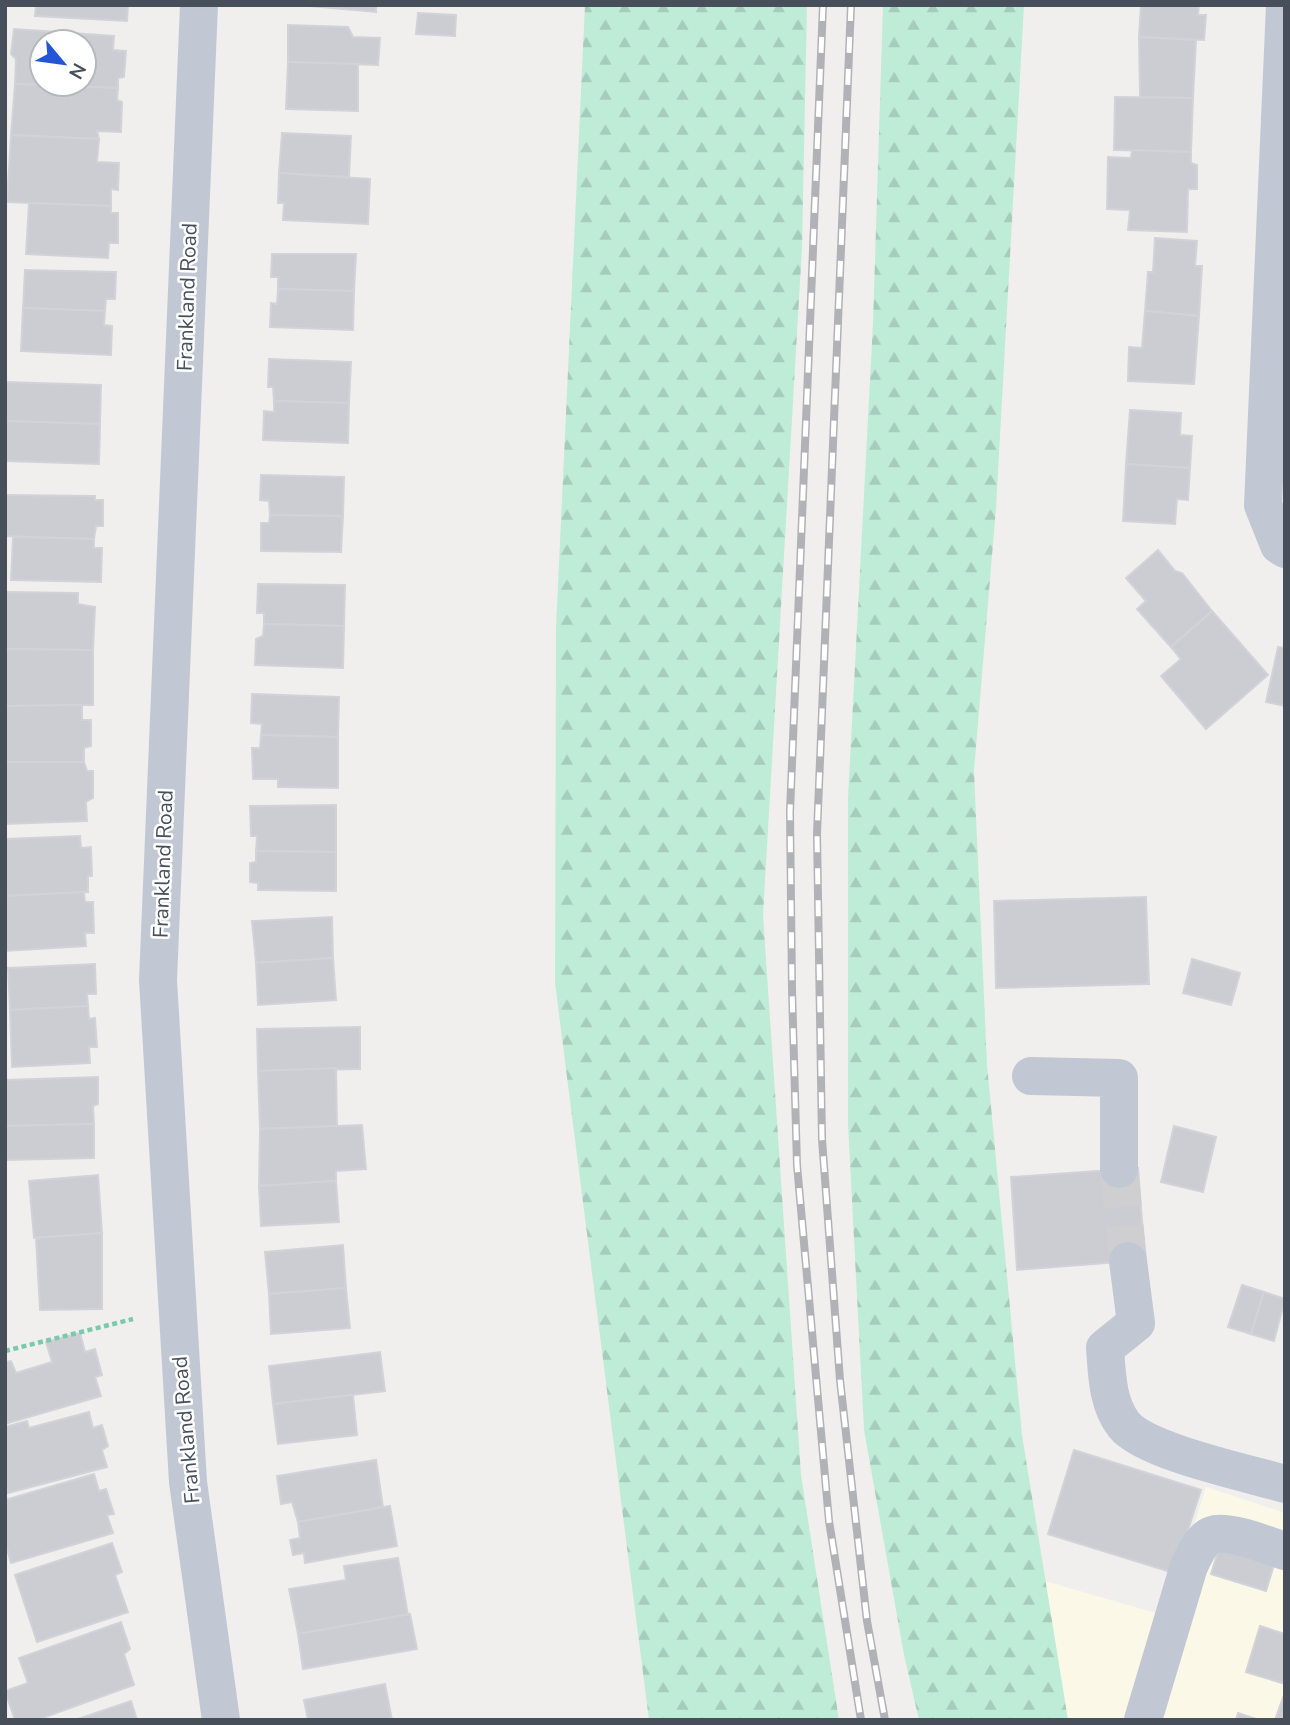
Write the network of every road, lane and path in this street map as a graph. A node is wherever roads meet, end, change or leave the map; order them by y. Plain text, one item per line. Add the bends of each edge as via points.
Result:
1 (200, 5) edge
2 (1284, 5) edge
3 (1285, 549) edge
4 (1031, 1076) dead end
5 (1119, 1169) tunnel mouth
6 (1128, 1261) tunnel mouth
7 (176, 1309) junction
8 (5, 1351) edge
9 (1285, 1484) edge
10 (1285, 1551) edge
11 (221, 1720) edge
12 (1143, 1720) edge

1 - 7 street, Frankland Road via 158,980
2 - 3 street via 1263,505 1279,545
4 - 5 street via 1119,1078
6 - 9 street via 1136,1323 1105,1348 1109,1390 1125,1426 1142,1440
7 - 8 path
7 - 11 street, Frankland Road via 188,1482
10 - 12 street via 1226,1533 1212,1535 1201,1544 1189,1566

